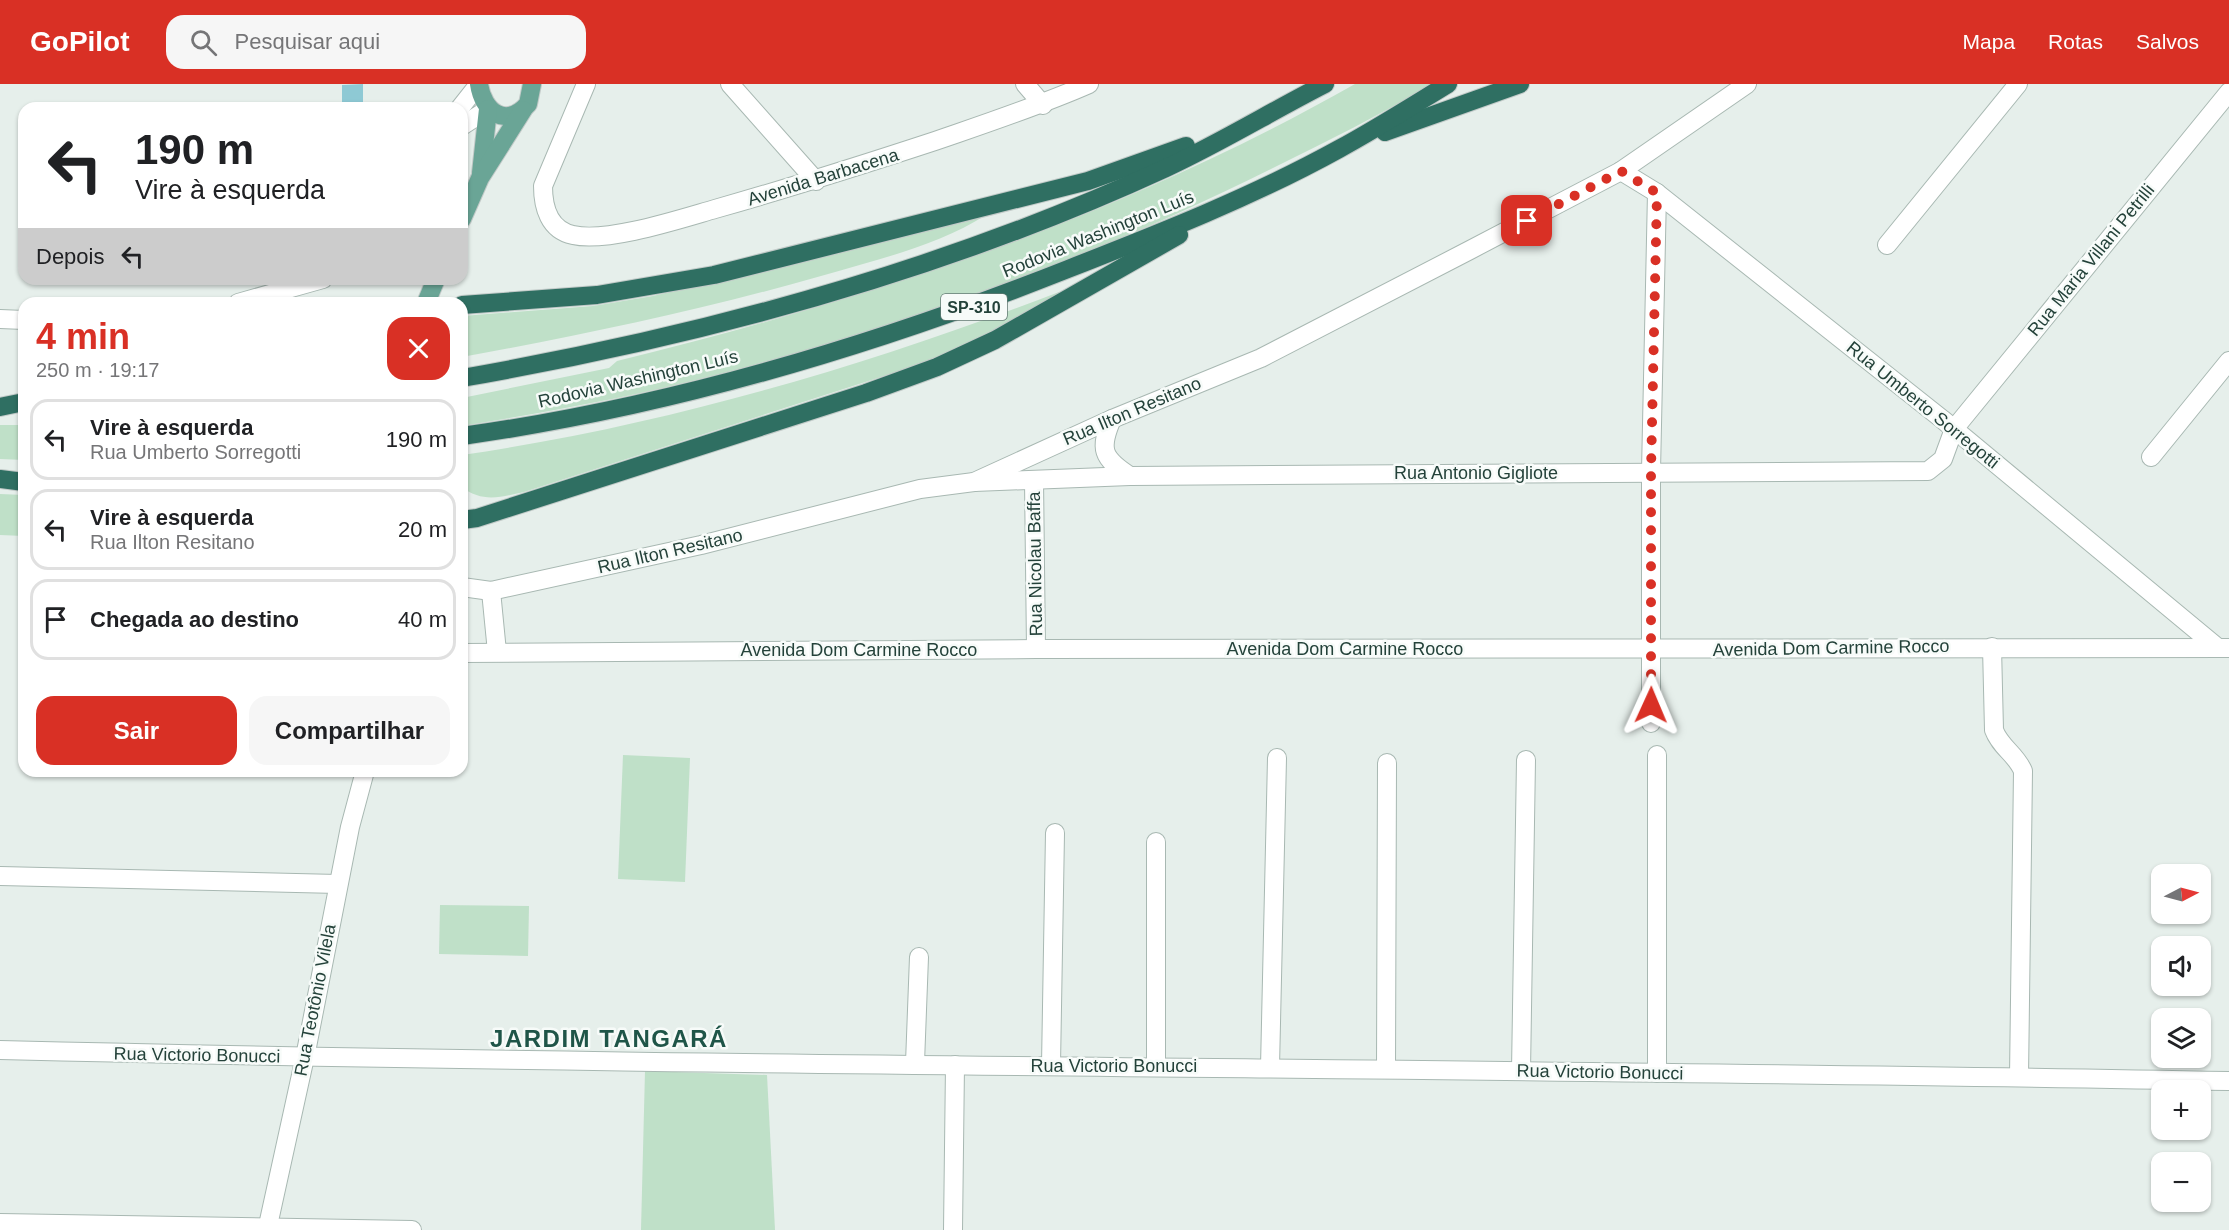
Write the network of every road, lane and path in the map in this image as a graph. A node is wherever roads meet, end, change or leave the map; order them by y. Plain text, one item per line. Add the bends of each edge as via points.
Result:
1 (479, 84) edge
2 (532, 84) edge
3 (586, 84) edge
4 (730, 84) edge
5 (1025, 84) edge
6 (1089, 84) edge
7 (1325, 84) edge
8 (1448, 84) edge
9 (1520, 84) edge
10 (1748, 84) edge
11 (2018, 84) edge
12 (2229, 92) edge
13 (465, 102) edge
14 (1043, 105) junction
15 (488, 110) junction
16 (523, 110) junction
17 (468, 122) edge
18 (1250, 122) junction
19 (1338, 150) junction
20 (1621, 171) junction
21 (480, 177) junction
22 (816, 181) junction
23 (1657, 193) junction
24 (1238, 199) junction
25 (468, 205) edge
26 (1887, 245) dead end
27 (302, 285) edge
28 (259, 297) edge
29 (468, 305) edge
30 (0, 319) edge
31 (18, 320) edge
32 (2229, 361) edge
33 (468, 377) edge
34 (18, 403) edge
35 (0, 406) edge
36 (0, 414) edge
37 (18, 414) edge
38 (1112, 418) junction
39 (1954, 429) junction
40 (468, 436) edge
41 (2151, 457) dead end
42 (0, 470) edge
43 (18, 470) edge
44 (1651, 471) junction
45 (1130, 476) junction
46 (0, 479) edge
47 (1034, 480) junction
48 (18, 481) edge
49 (974, 482) junction
50 (468, 519) edge
51 (468, 588) edge
52 (491, 591) junction
53 (1992, 647) junction
54 (2224, 648) edge
55 (1036, 649) junction
56 (1652, 650) junction
57 (497, 651) junction
58 (468, 653) edge
59 (1651, 723) dead end
60 (1657, 755) dead end
61 (1277, 758) dead end
62 (1526, 759) dead end
63 (1387, 763) dead end
64 (363, 777) edge
65 (1055, 833) dead end
66 (1156, 842) dead end
67 (0, 876) edge
68 (338, 884) junction
69 (919, 957) dead end
70 (0, 1050) edge
71 (305, 1057) junction
72 (915, 1063) junction
73 (955, 1065) junction
74 (1051, 1065) junction
75 (1156, 1066) junction
76 (1270, 1067) junction
77 (1386, 1069) junction
78 (1521, 1071) junction
79 (1657, 1073) junction
80 (2019, 1077) junction
81 (2229, 1081) edge
82 (0, 1223) edge
83 (268, 1229) edge
84 (412, 1230) edge
85 (953, 1230) edge

1 - 13 street
1 - 15 main road
2 - 16 main road via 532,97
3 - 22 street, Avenida Barbacena via 543,186 545,205 560,230 572,235 605,236
4 - 22 street
5 - 14 street
6 - 14 street, Avenida Barbacena
7 - 18 highway, Rodovia Washington Luís
8 - 19 highway, Rodovia Washington Luís / SP-310
9 - 19 highway
10 - 20 street, Rua Ilton Resitano
11 - 26 street
12 - 39 street, Rua Maria Villani Petrilli
14 - 22 street, Avenida Barbacena
15 - 16 main road via 511,116
15 - 17 street
15 - 21 main road
16 - 21 main road
18 - 29 highway via 1088,181 714,275 597,296
18 - 33 highway, Rodovia Washington Luís via 1168,167 1078,205 886,275 666,338 580,358
19 - 24 highway, Rodovia Washington Luís / SP-310
20 - 23 street, Rua Umberto Sorregotti
20 - 38 street, Rua Ilton Resitano via 1261,358
21 - 25 main road
23 - 39 street, Rua Umberto Sorregotti
23 - 44 street
24 - 40 highway, Rodovia Washington Luís / SP-310 via 973,307 899,332 703,388 552,422
24 - 50 highway via 995,340 937,367
27 - 28 street
30 - 31 street
32 - 41 street
34 - 35 highway
36 - 37 highway
38 - 45 street via 1104,437 1106,456
38 - 49 street, Rua Ilton Resitano
39 - 44 street, Rua Antonio Gigliote via 1943,459 1928,471
39 - 54 street, Rua Umberto Sorregotti
42 - 43 highway
44 - 45 street, Rua Antonio Gigliote
44 - 56 street
45 - 47 street, Rua Antonio Gigliote
46 - 48 highway
47 - 49 street, Rua Antonio Gigliote
47 - 55 street, Rua Nicolau Baffa
49 - 52 street, Rua Ilton Resitano via 920,489
51 - 52 street, Rua Ilton Resitano
52 - 57 street
53 - 54 street, Avenida Dom Carmine Rocco
53 - 56 street, Avenida Dom Carmine Rocco
53 - 80 street via 1994,730 1998,743 2019,760 2023,771
55 - 56 street, Avenida Dom Carmine Rocco
55 - 57 street, Avenida Dom Carmine Rocco
56 - 59 street
57 - 58 street, Avenida Dom Carmine Rocco
60 - 79 street
61 - 76 street
62 - 78 street
63 - 77 street
64 - 68 street, Rua Teotônio Vilela
65 - 74 street
66 - 75 street
67 - 68 street
68 - 71 street, Rua Teotônio Vilela
69 - 72 street
70 - 71 street, Rua Victorio Bonucci
71 - 72 street, Rua Victorio Bonucci
71 - 83 street, Rua Teotônio Vilela
72 - 73 street, Rua Victorio Bonucci
73 - 74 street, Rua Victorio Bonucci
73 - 85 street
74 - 75 street, Rua Victorio Bonucci
75 - 76 street, Rua Victorio Bonucci
76 - 77 street, Rua Victorio Bonucci
77 - 78 street, Rua Victorio Bonucci
78 - 79 street, Rua Victorio Bonucci
79 - 80 street, Rua Victorio Bonucci
80 - 81 street, Rua Victorio Bonucci
82 - 83 street
83 - 84 street

